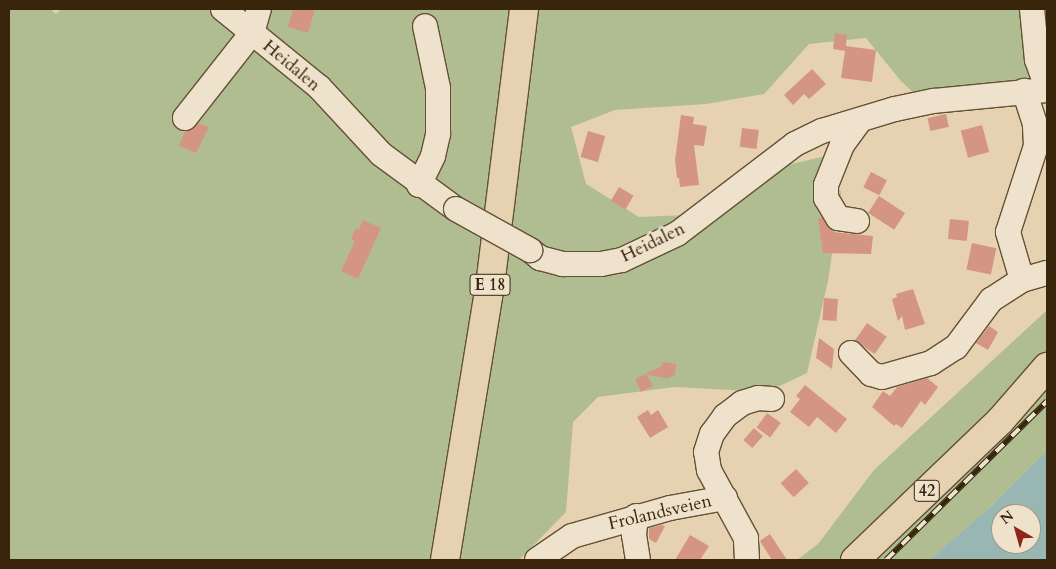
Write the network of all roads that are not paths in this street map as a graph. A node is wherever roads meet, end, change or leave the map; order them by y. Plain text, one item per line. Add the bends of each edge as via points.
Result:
1 (223, 9) edge
2 (259, 9) edge
3 (507, 9) edge
4 (524, 9) edge
5 (1032, 9) edge
6 (425, 26) dead end
7 (252, 33) junction
8 (1040, 90) edge
9 (185, 118) dead end
10 (860, 120) junction
11 (419, 185) junction
12 (857, 221) dead end
13 (1047, 273) edge
14 (1022, 280) junction
15 (852, 353) dead end
16 (1047, 367) edge
17 (772, 399) dead end
18 (725, 498) junction
19 (636, 516) junction
20 (432, 560) edge
21 (445, 560) edge
22 (537, 560) edge
23 (638, 560) edge
24 (747, 560) edge
25 (855, 560) edge

1 - 7 street, Heidalen
2 - 7 street
3 - 20 main road, E 18 via 477,283
4 - 21 main road, E 18 via 490,286
5 - 8 street
6 - 11 street via 438,88 438,134 433,156
7 - 9 street
7 - 11 street, Heidalen via 319,87 381,154
8 - 10 street, Heidalen via 934,100
8 - 14 street via 1035,124 1036,146 1008,232
10 - 11 street, Heidalen, bridge via 822,131 795,144 677,234 622,260 601,264 563,264 540,258
10 - 12 street via 842,145 826,185 826,198 838,218
13 - 14 street
14 - 15 street via 991,300 956,347 930,363 882,377 871,374
16 - 25 main road, 42 via 1000,421
17 - 18 street via 758,398 742,404 725,416 712,434 706,461
18 - 19 street, Frolandsveien
18 - 24 street, Frolandsveien via 746,538
19 - 22 street, Frolandsveien via 572,536
19 - 23 street via 634,535

